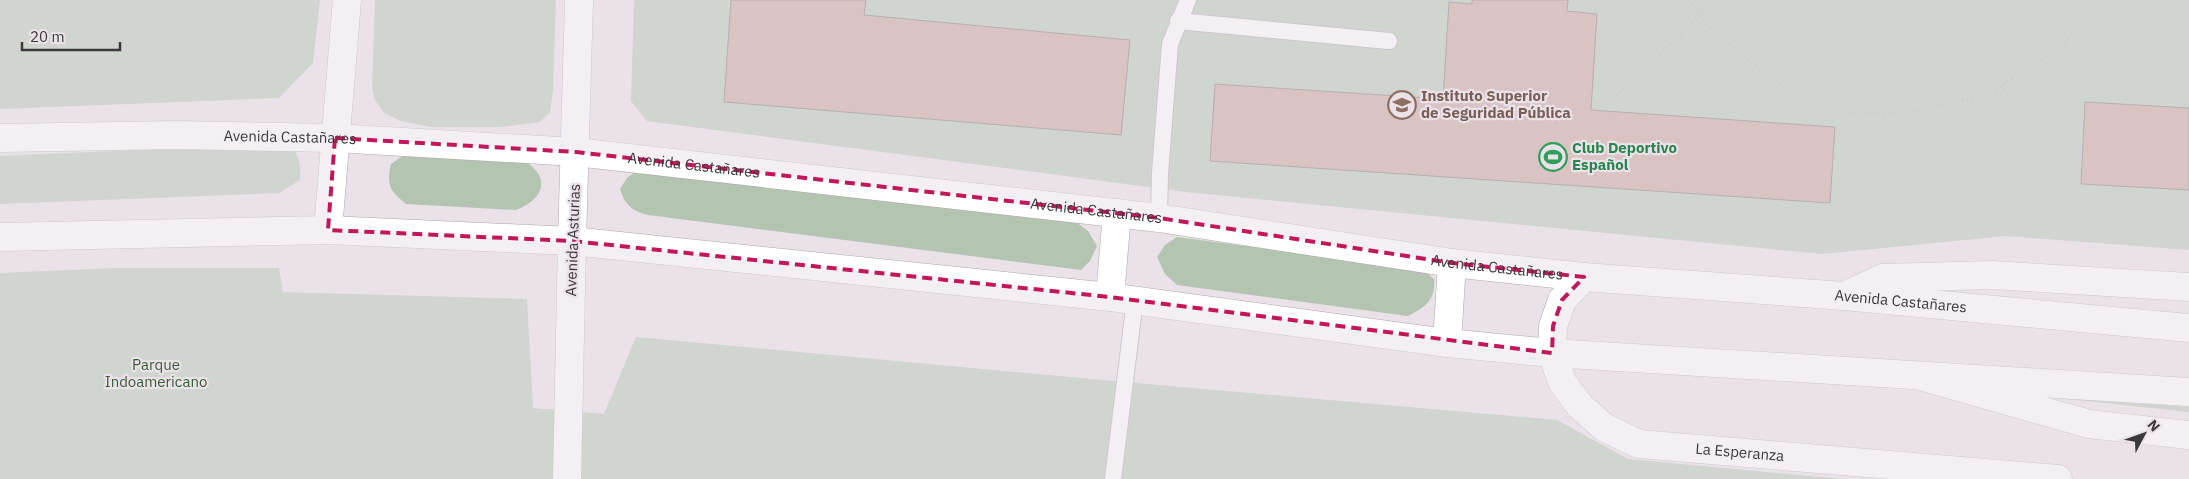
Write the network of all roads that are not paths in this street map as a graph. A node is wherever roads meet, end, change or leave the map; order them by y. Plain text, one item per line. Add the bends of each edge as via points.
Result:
1 (347, 0) edge
2 (578, 0) edge
3 (1188, 0) edge
4 (1178, 21) junction
5 (1389, 41) dead end
6 (0, 138) edge
7 (335, 138) junction
8 (576, 152) junction
9 (1117, 213) junction
10 (1159, 218) junction
11 (328, 230) junction
12 (0, 237) edge
13 (572, 240) junction
14 (1452, 263) junction
15 (1584, 277) junction
16 (2189, 288) edge
17 (1844, 296) junction
18 (1122, 299) junction
19 (2189, 328) edge
20 (1447, 343) junction
21 (1552, 353) junction
22 (1924, 377) junction
23 (2189, 392) edge
24 (2189, 435) edge
25 (567, 479) edge
26 (1113, 479) edge
27 (2058, 479) edge

1 - 7 main road
2 - 8 main road, Avenida Asturias
3 - 4 lane
4 - 5 lane
4 - 10 lane via 1170,44
6 - 7 main road, Avenida Castañares via 176,135
7 - 8 main road, Avenida Castañares
7 - 11 main road
8 - 9 main road, Avenida Castañares
8 - 13 main road, Avenida Asturias
9 - 10 main road, Avenida Castañares
9 - 18 main road
10 - 14 main road, Avenida Castañares
11 - 12 main road
11 - 13 main road
13 - 18 main road
13 - 25 main road, Avenida Asturias
14 - 15 main road, Avenida Castañares
14 - 20 main road
15 - 17 main road, Avenida Castañares
15 - 21 main road, La Esperanza via 1562,300 1553,326
16 - 17 main road via 1992,275 1883,278
17 - 19 main road, Avenida Castañares
18 - 20 main road
18 - 26 lane
20 - 21 main road
21 - 22 main road
21 - 27 main road, La Esperanza via 1562,382 1580,406 1605,428 1639,444
22 - 23 main road
22 - 24 main road via 2089,424

